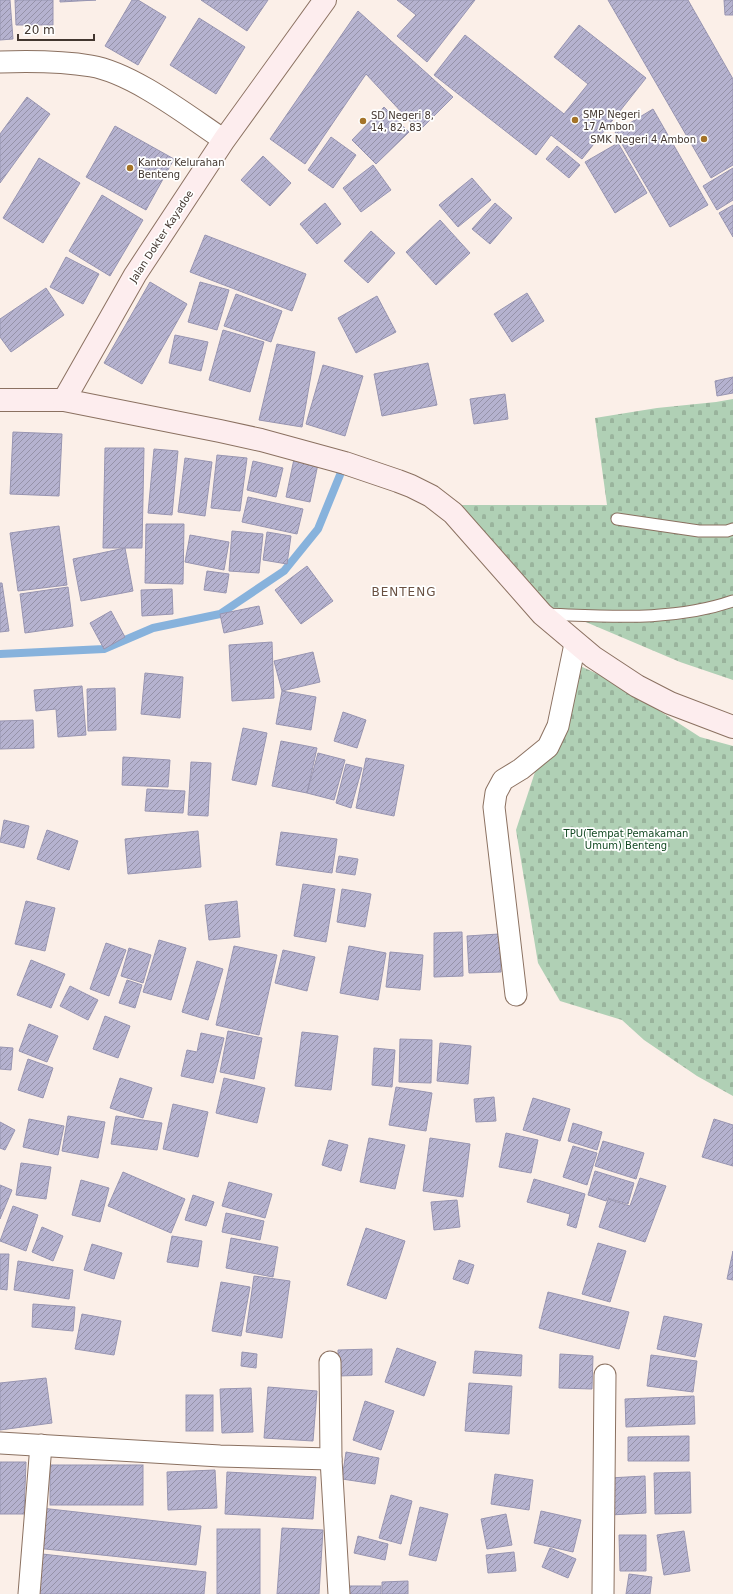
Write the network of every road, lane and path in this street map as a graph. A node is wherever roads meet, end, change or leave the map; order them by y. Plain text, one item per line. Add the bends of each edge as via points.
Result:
1 (325, 0) edge
2 (0, 62) edge
3 (224, 140) junction
4 (0, 400) edge
5 (64, 400) junction
6 (617, 519) dead end
7 (733, 529) edge
8 (733, 601) edge
9 (542, 614) junction
10 (575, 644) junction
11 (733, 728) edge
12 (516, 995) dead end
13 (330, 1362) dead end
14 (605, 1374) dead end
15 (0, 1443) edge
16 (41, 1445) junction
17 (331, 1459) junction
18 (29, 1594) edge
19 (339, 1594) edge
20 (603, 1594) edge

1 - 3 street, Jalan Dokter Kayadoe
2 - 3 street via 40,61 92,66 109,71 131,80
3 - 5 street, Jalan Dokter Kayadoe via 135,275
4 - 5 street
5 - 9 street via 261,440 345,463 411,486 431,496 453,513
6 - 7 lane via 699,530
8 - 9 lane via 670,615
9 - 10 street
10 - 11 street via 637,686
10 - 12 street via 558,726 548,747 503,780 496,792 494,807
13 - 17 street
14 - 20 street
15 - 16 street
16 - 17 street via 220,1456
16 - 18 street
17 - 19 street

